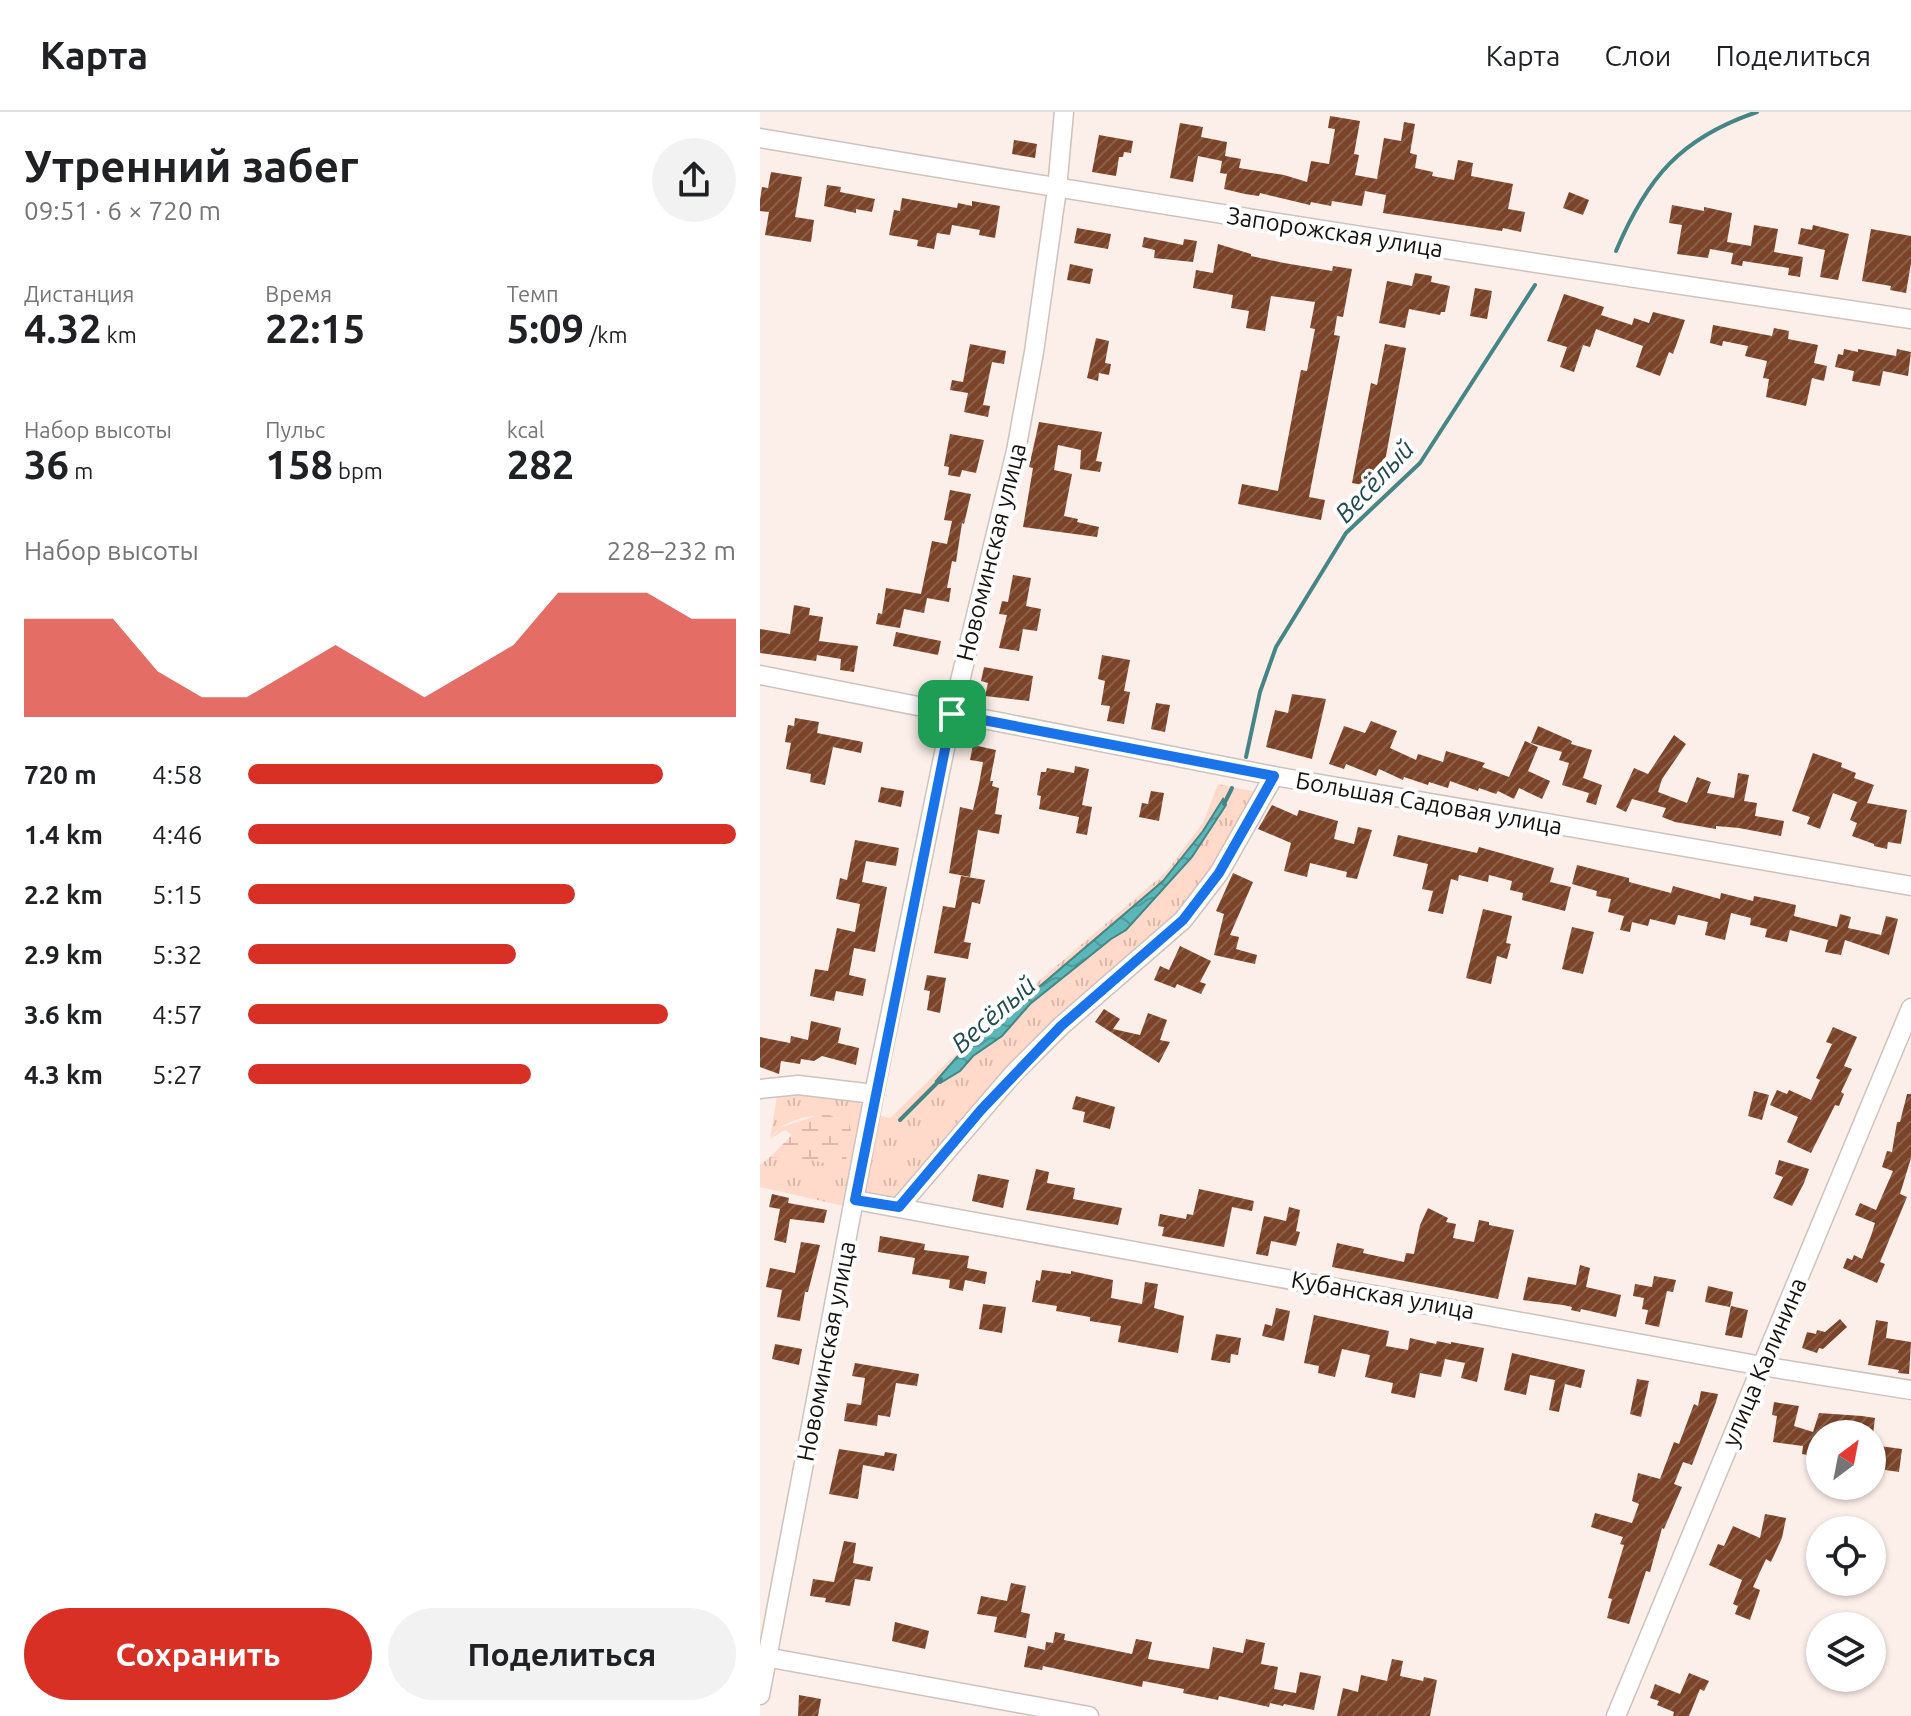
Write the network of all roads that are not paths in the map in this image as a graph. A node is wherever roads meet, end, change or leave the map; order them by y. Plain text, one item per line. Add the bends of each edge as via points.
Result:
1 (1064, 112) edge
2 (760, 138) edge
3 (1057, 189) junction
4 (1911, 319) edge
5 (760, 675) edge
6 (952, 714) junction
7 (1274, 776) junction
8 (1911, 886) edge
9 (1911, 1008) edge
10 (760, 1089) edge
11 (874, 1094) junction
12 (855, 1200) junction
13 (899, 1207) junction
14 (1762, 1366) junction
15 (1911, 1390) edge
16 (763, 1656) edge
17 (760, 1695) edge
18 (1089, 1716) edge
19 (1616, 1716) edge

1 - 3 street, Новоминская улица
2 - 3 street, Запорожская улица
3 - 4 street, Запорожская улица
3 - 6 street, Новоминская улица via 1016,451
5 - 6 street, Большая Садовая улица
6 - 7 street, Большая Садовая улица
6 - 11 street, Новоминская улица
7 - 8 street, Большая Садовая улица
7 - 13 street via 1219,873 1183,920 1061,1026
9 - 14 street, улица Калинина
10 - 11 street via 798,1085
11 - 12 street, Новоминская улица
12 - 13 street, Кубанская улица
12 - 16 street, Новоминская улица
13 - 14 street, Кубанская улица
14 - 15 street, Кубанская улица
14 - 19 street, улица Калинина
16 - 17 street, Новоминская улица
16 - 18 street

